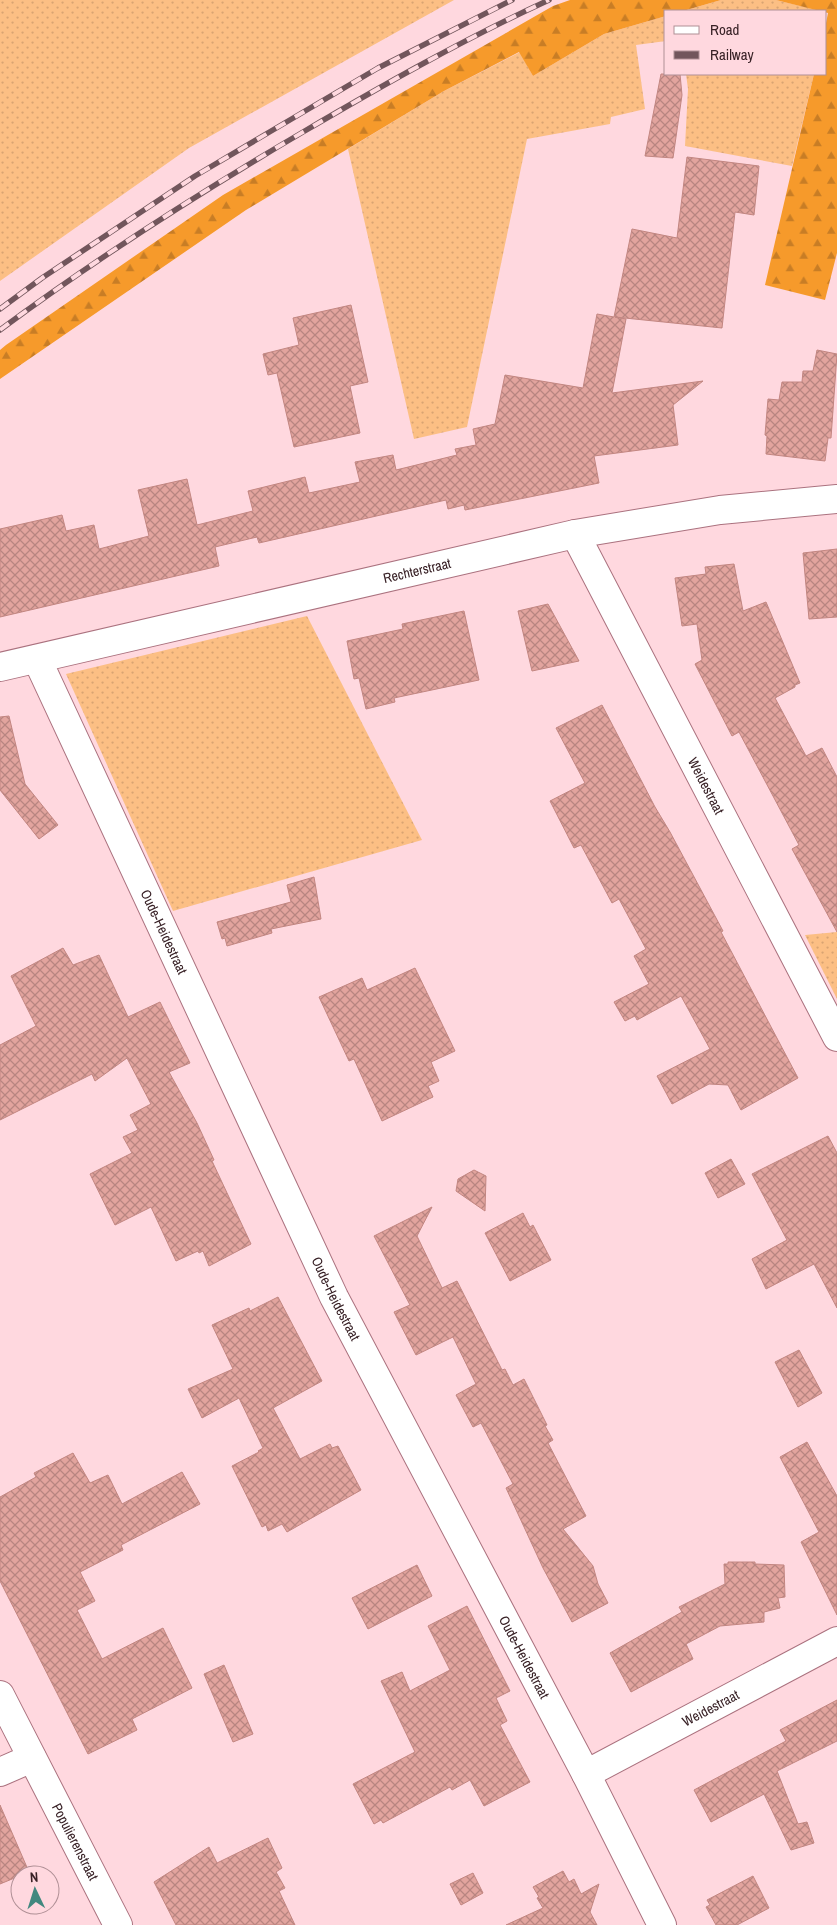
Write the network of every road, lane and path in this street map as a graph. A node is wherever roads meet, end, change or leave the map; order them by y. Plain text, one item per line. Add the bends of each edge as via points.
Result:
1 (837, 499) edge
2 (575, 534) junction
3 (36, 659) junction
4 (0, 667) edge
5 (837, 1037) edge
6 (837, 1641) edge
7 (0, 1696) edge
8 (32, 1758) junction
9 (0, 1772) edge
10 (586, 1774) junction
11 (118, 1925) edge
12 (662, 1925) edge

1 - 2 street, Rechterstraat via 720,510
2 - 3 street, Rechterstraat
2 - 5 street, Weidestraat
3 - 4 street, Rechterstraat
3 - 10 street, Oude-Heidestraat via 334,1297
6 - 10 street, Weidestraat
7 - 8 street, Populierenstraat
8 - 9 street
8 - 11 street, Populierenstraat
10 - 12 street, Oude-Heidestraat

